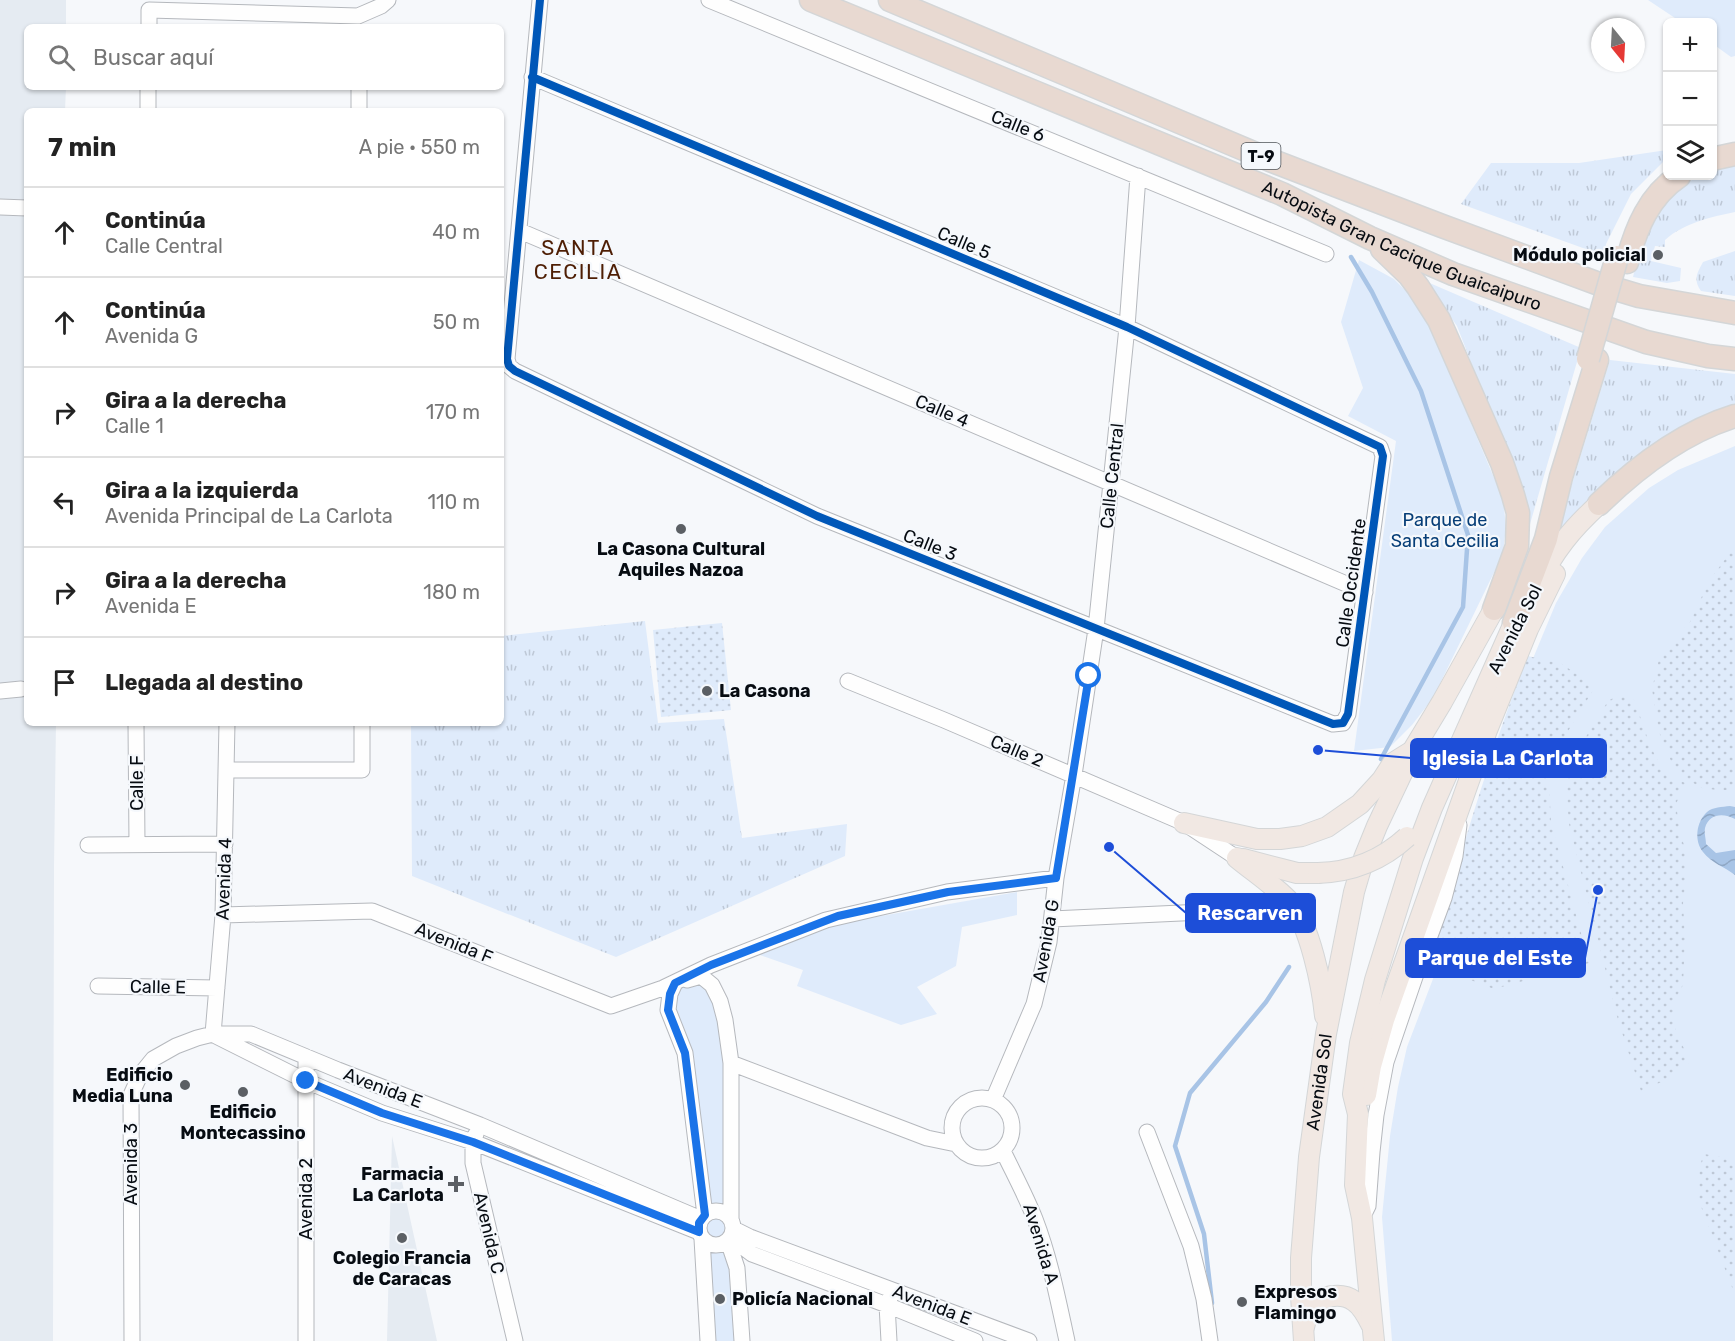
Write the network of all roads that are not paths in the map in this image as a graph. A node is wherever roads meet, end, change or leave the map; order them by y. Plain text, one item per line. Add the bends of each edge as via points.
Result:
1 (388, 0) edge
2 (540, 0) edge
3 (709, 0) edge
4 (811, 0) edge
5 (890, 0) edge
6 (359, 21) edge
7 (149, 24) edge
8 (532, 76) junction
9 (148, 90) edge
10 (359, 90) edge
11 (148, 108) edge
12 (359, 108) edge
13 (1735, 147) edge
14 (1717, 150) edge
15 (1735, 154) edge
16 (1717, 158) edge
17 (1138, 176) junction
18 (1663, 180) edge
19 (1674, 180) edge
20 (0, 207) edge
21 (24, 208) edge
22 (520, 231) junction
23 (1370, 238) junction
24 (1326, 254) dead end
25 (1622, 259) junction
26 (1733, 312) edge
27 (1127, 327) junction
28 (1592, 359) junction
29 (1735, 359) edge
30 (1735, 416) edge
31 (1380, 447) joint
32 (1111, 483) junction
33 (1599, 504) junction
34 (1365, 592) junction
35 (1494, 609) junction
36 (1514, 624) junction
37 (1096, 629) junction
38 (848, 681) dead end
39 (21, 690) dead end
40 (0, 691) edge
41 (1343, 723) joint
42 (136, 726) edge
43 (227, 726) edge
44 (362, 726) edge
45 (1413, 750) junction
46 (227, 770) junction
47 (1074, 775) junction
48 (1463, 800) junction
49 (1432, 808) junction
50 (1184, 823) junction
51 (88, 844) dead end
52 (137, 844) junction
53 (225, 844) junction
54 (1237, 858) junction
55 (1056, 878) junction
56 (1224, 911) dead end
57 (223, 915) junction
58 (1052, 919) junction
59 (675, 983) junction
60 (98, 986) dead end
61 (217, 988) junction
62 (213, 1034) junction
63 (1326, 1034) junction
64 (306, 1057) junction
65 (731, 1063) junction
66 (306, 1081) junction
67 (993, 1100) junction
68 (1358, 1114) junction
69 (480, 1125) junction
70 (1147, 1132) dead end
71 (473, 1142) junction
72 (956, 1144) junction
73 (1003, 1151) junction
74 (1362, 1218) junction
75 (702, 1226) junction
76 (731, 1232) junction
77 (893, 1290) junction
78 (887, 1305) junction
79 (1373, 1334) edge
80 (1304, 1335) edge
81 (132, 1341) edge
82 (306, 1341) edge
83 (515, 1341) edge
84 (708, 1341) edge
85 (742, 1341) edge
86 (889, 1341) edge
87 (975, 1341) edge
88 (1029, 1341) edge
89 (1067, 1341) edge
90 (1210, 1341) edge

1 - 6 street
2 - 8 street
3 - 17 street, Calle 6
4 - 23 highway, Autopista Gran Cacique Guaicaipuro / T-9 via 1282,194
5 - 26 highway, Autopista Gran Cacique Guaicaipuro / T-9 via 1270,160 1442,226 1639,296
6 - 7 street via 149,10
8 - 22 street
8 - 27 street, Calle 5
9 - 11 street
10 - 12 street
13 - 14 highway
15 - 16 highway
17 - 24 street, Calle 6
17 - 27 street, Calle Central
18 - 25 highway via 1645,197 1630,223
19 - 25 highway via 1648,207
20 - 21 street
22 - 32 street, Calle 4
22 - 37 street, Calle 3 via 507,359 515,371 817,516
23 - 29 highway, Autopista Gran Cacique Guaicaipuro / T-9 via 1453,274 1646,342
23 - 35 highway via 1409,275 1434,312 1513,495 1518,513 1517,546
25 - 28 highway, bridge
27 - 31 street, Calle 5
27 - 32 street, Calle Central
28 - 35 highway via 1532,538 1512,586
28 - 36 highway via 1546,540
30 - 33 highway via 1678,442 1644,464
31 - 34 street, Calle Occidente via 1383,456
32 - 34 street, Calle 4
32 - 37 street, Calle Central
33 - 36 main road, Avenida Sol via 1556,550 1526,614
33 - 48 main road, Avenida Sol via 1559,566 1533,618
34 - 41 street, Calle Occidente via 1348,714
35 - 45 main road, Avenida Sol
36 - 49 main road, Avenida Sol
37 - 41 street, Calle 3 via 1333,724
37 - 47 street, Calle Central
38 - 47 street, Calle 2
39 - 40 street
42 - 52 street, Calle F
43 - 46 street, Avenida 4
44 - 46 street via 362,770
45 - 50 main road via 1393,763 1360,804 1327,827 1302,836 1257,839
45 - 63 main road, Avenida Sol via 1364,858
46 - 53 street, Avenida 4
47 - 50 street, Calle 2
47 - 55 street, Avenida G
48 - 68 main road, Avenida Sol via 1384,1020 1366,1097
48 - 74 street, Avenida Sol via 1444,898 1386,1062 1376,1115 1368,1206
49 - 54 main road, bridge via 1407,837 1362,866 1297,873
49 - 68 main road, Avenida Sol via 1375,980 1353,1094
50 - 54 street
51 - 52 street
52 - 53 street
53 - 57 street, Avenida 4
54 - 63 main road via 1298,913 1315,960
55 - 58 street, Avenida G
55 - 59 street via 948,892 838,916
56 - 58 street
57 - 59 street, Avenida F via 372,911 611,1006
57 - 61 street, Avenida 4
58 - 67 street, Avenida G via 1034,1004
59 - 65 street via 701,976 712,985 723,1009
59 - 75 street via 668,1010 685,1053
60 - 61 street, Calle E
61 - 62 street, Avenida 4
62 - 64 street, Avenida E via 251,1034
62 - 66 street, Avenida E
62 - 81 street, Avenida 3 via 176,1046 153,1059 131,1095
63 - 80 main road, Avenida Sol via 1309,1157 1301,1258
64 - 66 street, Avenida 2
64 - 69 street, Avenida E
65 - 72 street via 927,1138
65 - 76 street
66 - 71 street, Avenida E via 382,1113
66 - 82 street, Avenida 2
67 - 72 street via 975,1099 959,1109 952,1126
67 - 73 street via 1010,1115 1013,1126 1011,1140
68 - 74 main road, Avenida Sol via 1355,1185
69 - 71 street, Avenida C
69 - 75 street, Avenida E
70 - 90 street via 1191,1246
71 - 75 street, Avenida E
71 - 83 street, Avenida C via 473,1163
72 - 73 street via 978,1159
73 - 89 street, Avenida A via 1036,1222
74 - 79 main road, Avenida Sol
75 - 76 street via 708,1244 716,1245
75 - 76 street via 711,1212 720,1211
75 - 84 street
76 - 77 street, Avenida E
76 - 78 street, Avenida E via 752,1254
76 - 85 street
77 - 78 street
77 - 88 street, Avenida E
78 - 86 street
78 - 87 street, Avenida E
79 - 80 main road via 1366,1313 1353,1300 1336,1296 1319,1300 1312,1307

